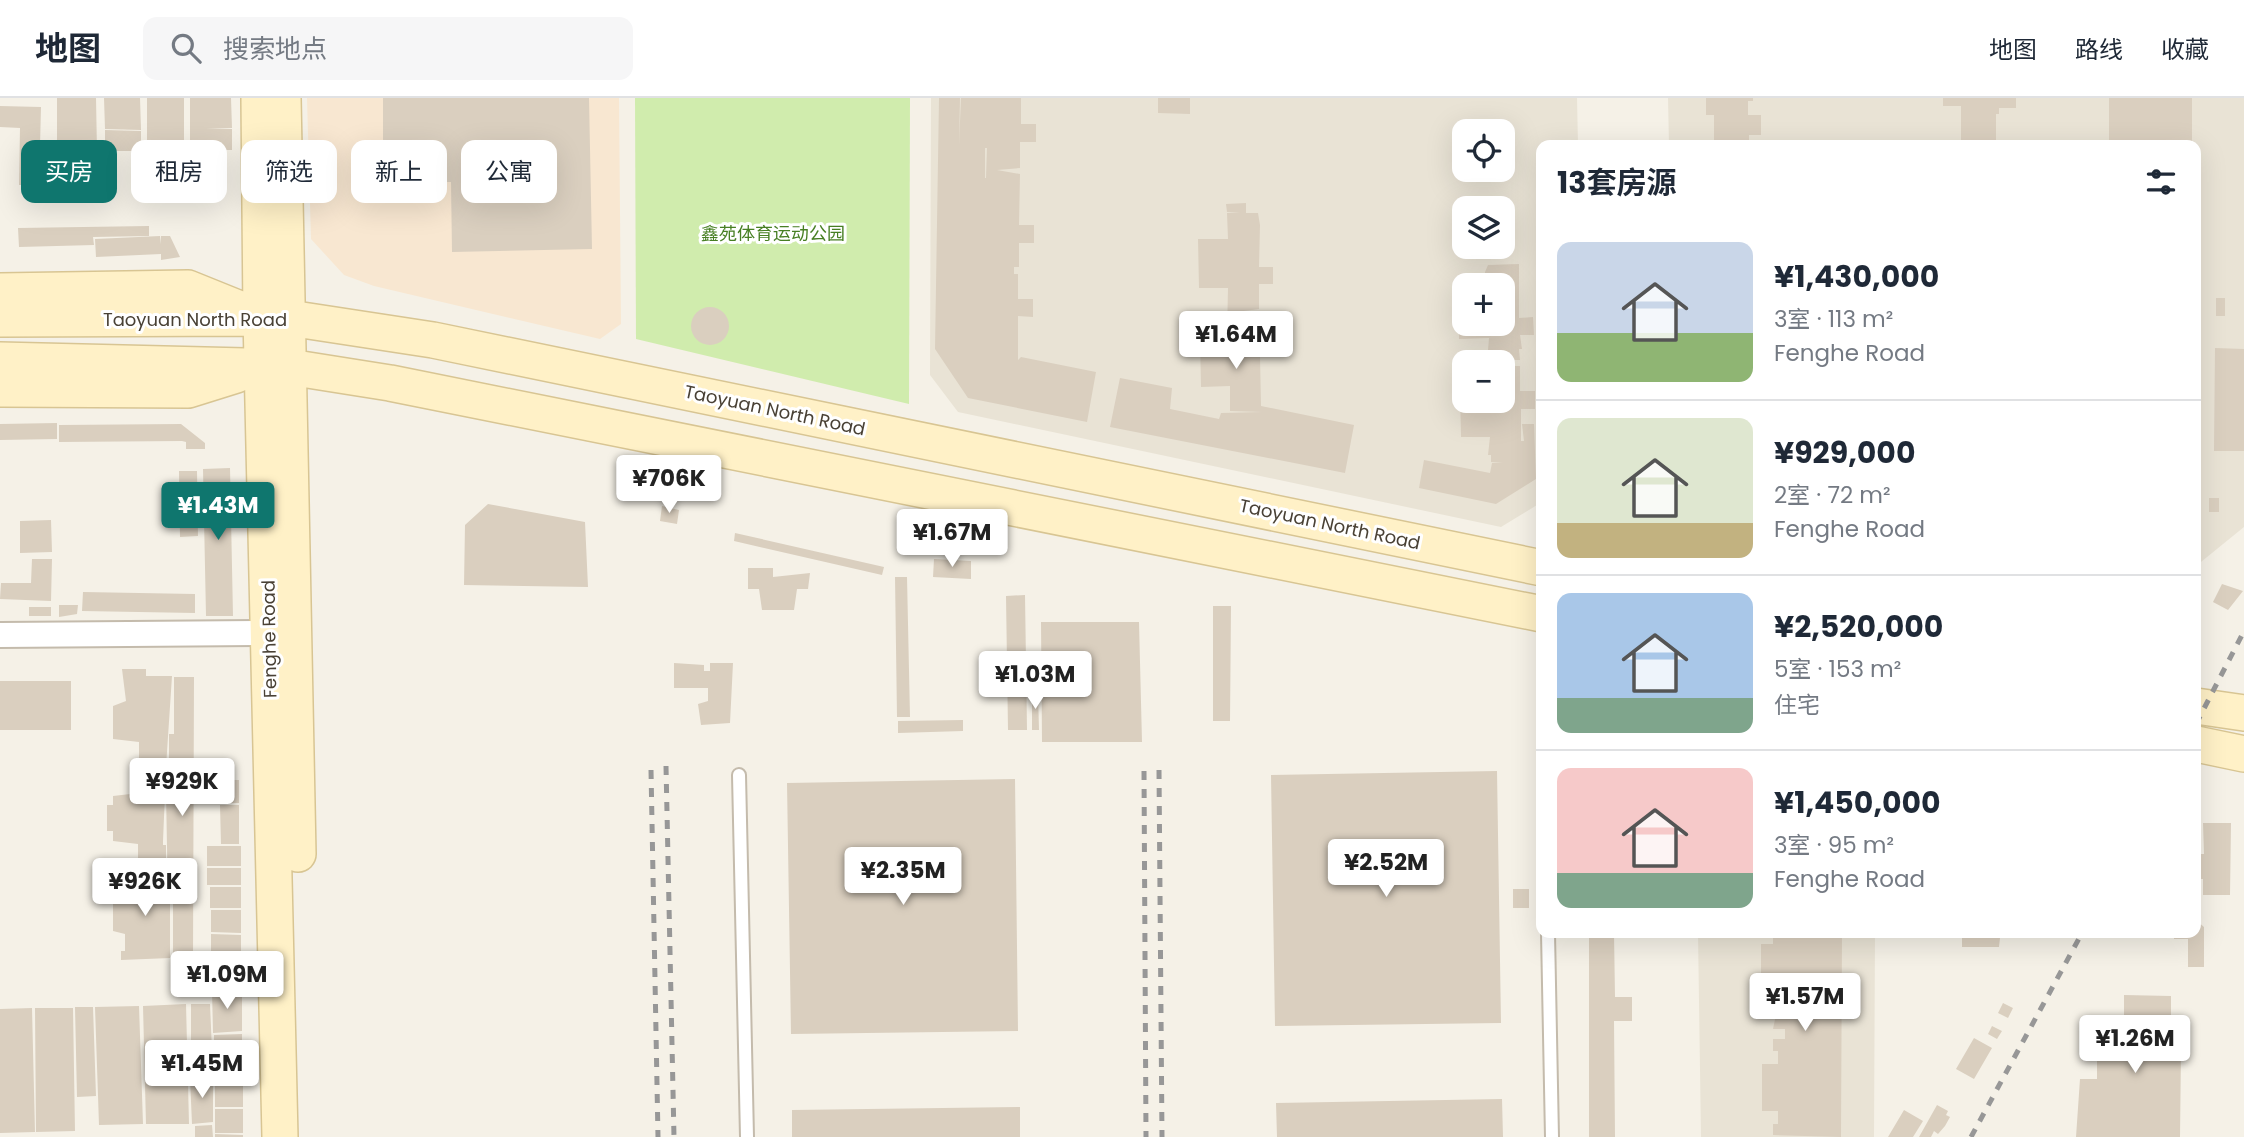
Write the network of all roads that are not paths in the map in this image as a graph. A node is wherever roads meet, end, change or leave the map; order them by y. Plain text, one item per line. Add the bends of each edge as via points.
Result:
1 (259, 98) edge
2 (283, 98) edge
3 (0, 290) edge
4 (275, 317) junction
5 (0, 319) edge
6 (0, 360) edge
7 (276, 367) junction
8 (0, 389) edge
9 (1536, 567) edge
10 (1536, 613) edge
11 (269, 633) junction
12 (0, 635) edge
13 (2201, 707) edge
14 (2244, 713) edge
15 (2201, 745) edge
16 (2244, 754) edge
17 (739, 775) dead end
18 (1548, 938) edge
19 (280, 1137) edge
20 (303, 1137) edge
21 (747, 1137) edge
22 (1552, 1137) edge

1 - 4 main road, Fenghe Road
2 - 4 main road, Fenghe Road
3 - 4 main road via 188,288
4 - 5 main road, Taoyuan North Road
4 - 7 main road, Fenghe Road
4 - 9 main road, Taoyuan North Road via 433,340
6 - 7 main road
7 - 8 main road via 188,390
7 - 10 main road via 486,402
7 - 11 main road, Fenghe Road
7 - 20 main road, Fenghe Road
11 - 12 street
11 - 19 main road, Fenghe Road
13 - 14 main road
15 - 16 main road
17 - 21 lane
18 - 22 lane

